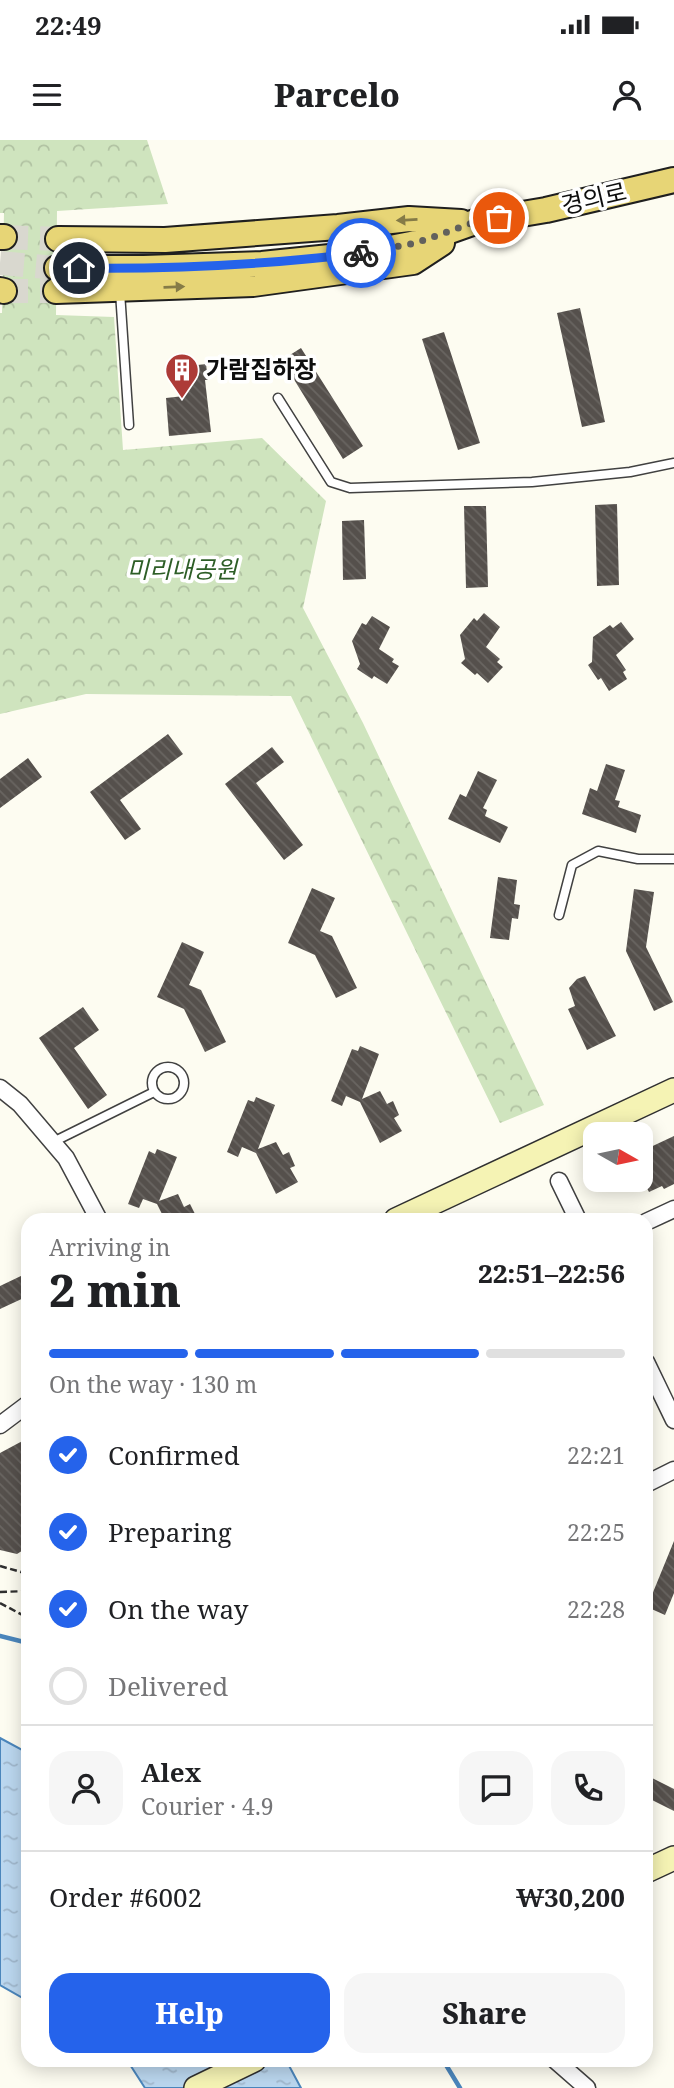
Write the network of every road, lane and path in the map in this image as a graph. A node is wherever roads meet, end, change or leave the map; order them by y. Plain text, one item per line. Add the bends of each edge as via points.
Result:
1 (674, 180) edge
2 (475, 222) junction
3 (58, 239) tunnel mouth
4 (120, 289) junction
5 (278, 398) dead end
6 (129, 425) dead end
7 (674, 463) edge
8 (674, 859) edge
9 (559, 915) dead end
10 (0, 1088) edge
11 (674, 1090) edge
12 (154, 1092) junction
13 (52, 1142) junction
14 (559, 1181) dead end
15 (674, 1209) edge
16 (95, 1213) edge
17 (411, 1213) edge
18 (575, 1213) edge
19 (653, 1219) edge
20 (653, 1376) edge
21 (21, 1409) edge
22 (674, 1420) edge
23 (0, 1425) edge
24 (674, 1471) edge
25 (653, 1481) edge
26 (0, 1566) edge
27 (21, 1572) edge
28 (21, 1591) edge
29 (0, 1592) edge
30 (0, 1603) edge
31 (21, 1614) edge
32 (674, 1857) edge
33 (653, 1868) edge
34 (240, 2067) edge
35 (563, 2067) edge
36 (196, 2088) edge
37 (587, 2088) edge

1 - 2 main road, 경의로
2 -> 3 main road via 409,219 165,240
4 -> 2 main road via 253,284 413,262
2 - 4 main road, 경의로 via 416,243 359,254 262,264 144,268 57,279
4 - 6 lane
5 - 7 lane via 331,482 350,488 532,482
8 - 9 lane via 638,859 598,851 572,865
10 - 13 street
11 - 17 street
12 - 12 lane via 167,1100 177,1097 184,1089 182,1074 173,1067 162,1068 153,1076
12 - 13 lane
13 - 16 street via 66,1158
14 - 18 street
15 - 19 street
20 - 22 street
21 - 23 street
24 - 25 street
26 - 27 path
28 - 29 path
30 - 31 path
32 - 33 street
34 - 36 street
35 - 37 street

